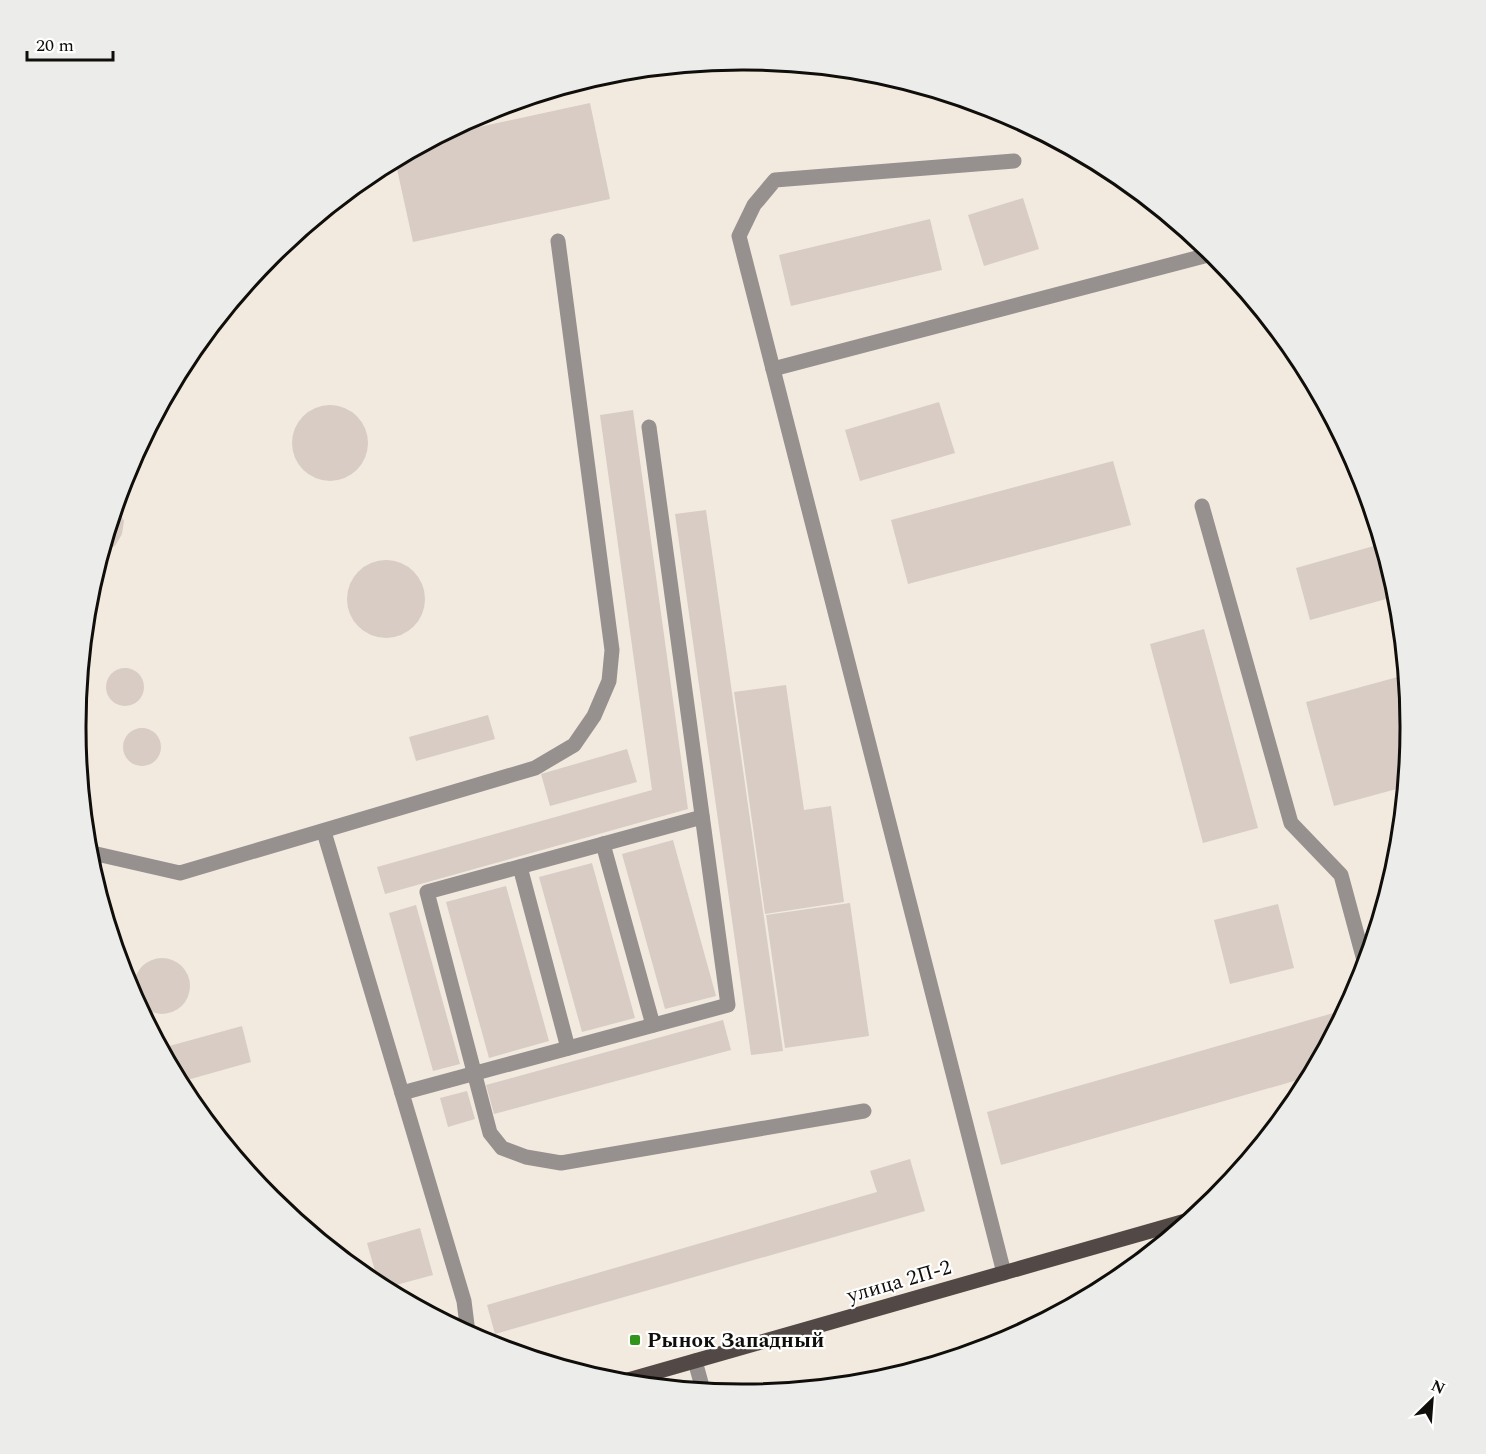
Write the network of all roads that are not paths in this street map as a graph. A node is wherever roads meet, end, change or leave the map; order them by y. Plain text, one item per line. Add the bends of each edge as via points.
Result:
1 (1014, 160) dead end
2 (558, 241) dead end
3 (1201, 257) edge
4 (773, 369) junction
5 (649, 428) dead end
6 (1202, 506) dead end
7 (702, 817) junction
8 (324, 832) junction
9 (603, 844) junction
10 (99, 854) edge
11 (519, 867) junction
12 (1361, 949) edge
13 (653, 1025) junction
14 (568, 1048) junction
15 (474, 1074) junction
16 (402, 1093) junction
17 (864, 1111) dead end
18 (1171, 1225) edge
19 (1004, 1273) junction
20 (467, 1322) edge
21 (695, 1361) junction
22 (643, 1376) edge
23 (701, 1382) edge

1 - 4 lane via 775,180 753,205 739,236
2 - 8 lane via 612,650 609,681 594,717 574,745 535,768
3 - 4 lane
4 - 19 lane
5 - 7 lane
6 - 12 lane via 1291,823 1341,875
7 - 9 lane
7 - 13 lane via 728,1005
8 - 10 lane via 180,873
8 - 16 lane
9 - 11 lane
9 - 13 lane
11 - 14 lane
11 - 15 lane via 427,892
13 - 14 lane
14 - 15 lane
15 - 16 lane
15 - 17 lane via 490,1133 502,1148 561,1163
16 - 20 lane via 464,1301
18 - 19 main road, улица 2П-2
19 - 21 main road, улица 2П-2
21 - 22 main road, улица 2П-2
21 - 23 lane

